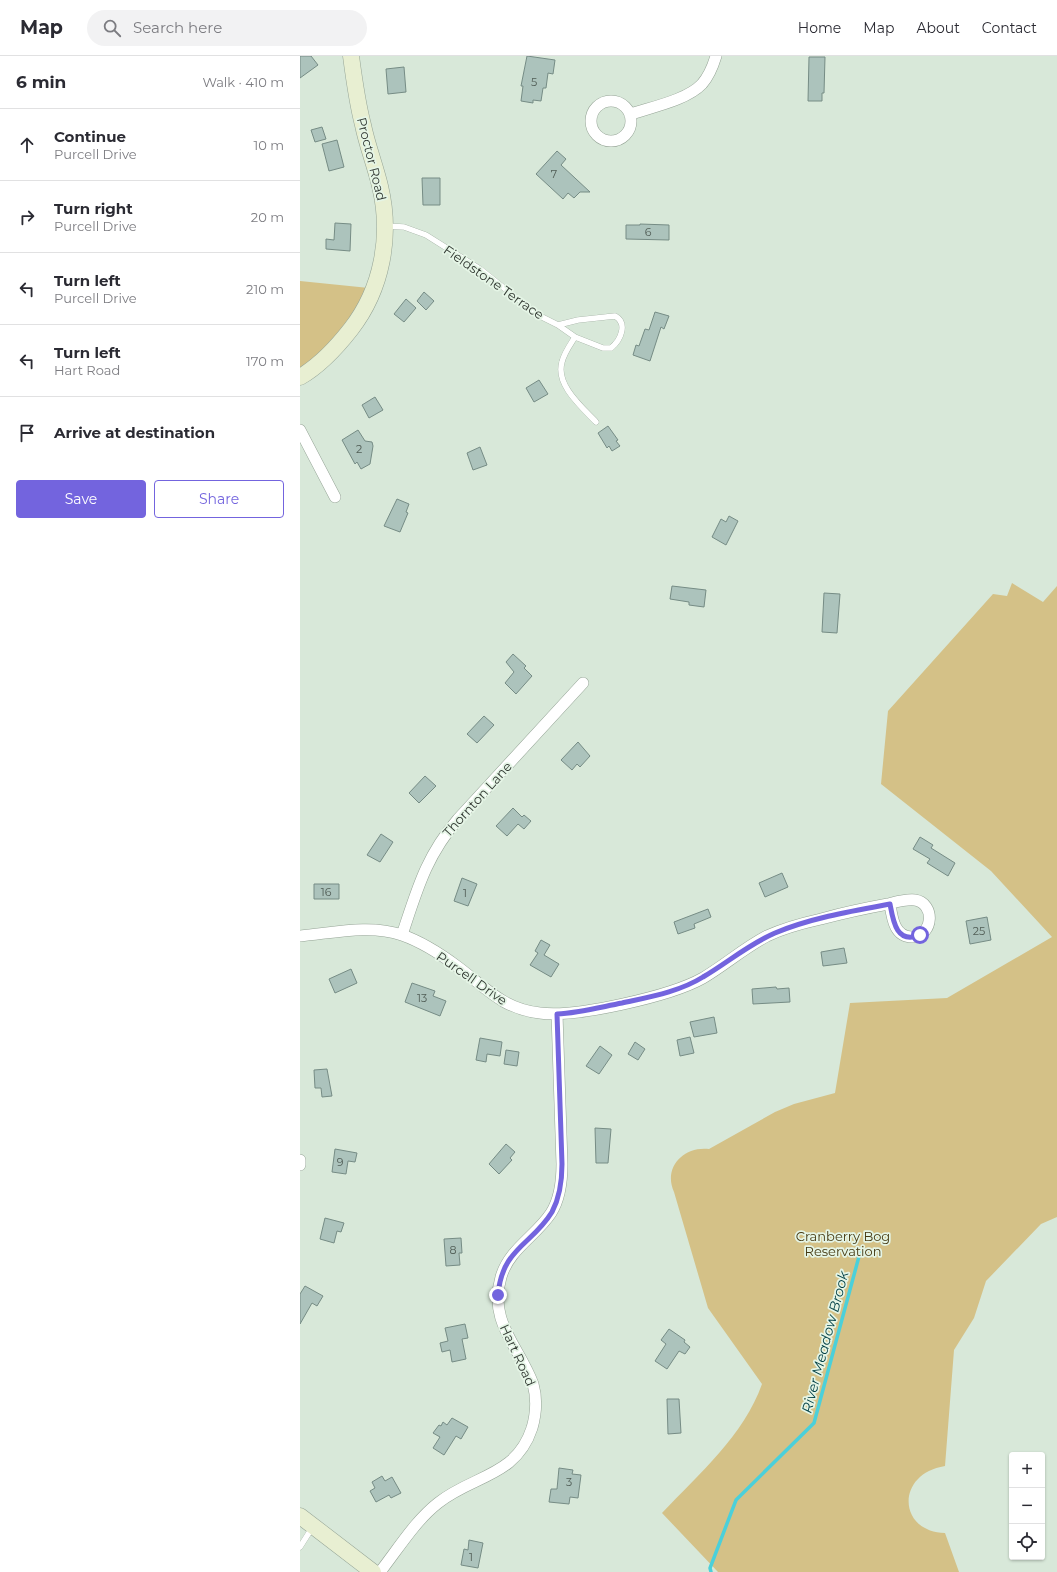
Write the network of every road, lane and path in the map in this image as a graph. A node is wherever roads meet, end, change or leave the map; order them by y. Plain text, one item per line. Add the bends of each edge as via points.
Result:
1 (352, 56) edge
2 (716, 56) edge
3 (631, 114) dead end
4 (385, 226) junction
5 (558, 325) junction
6 (575, 337) junction
7 (300, 377) edge
8 (596, 422) dead end
9 (300, 430) edge
10 (335, 497) dead end
11 (583, 684) dead end
12 (890, 904) dead end
13 (402, 935) junction
14 (300, 936) edge
15 (557, 1014) junction
16 (300, 1160) edge
17 (300, 1165) edge
18 (300, 1516) edge
19 (314, 1526) junction
20 (300, 1547) edge
21 (365, 1570) edge
22 (380, 1572) edge

1 - 4 main road, Proctor Road via 363,125 380,186
2 - 3 street via 709,74 694,91
4 - 5 lane, Fieldstone Terrace via 410,229 426,235 480,269 538,315
4 - 7 main road, Proctor Road via 380,270 359,318 343,340
5 - 6 lane, Fieldstone Terrace
5 - 6 lane, Fieldstone Terrace via 614,316 619,318 622,325 619,339 611,348 603,348
6 - 8 lane via 561,364 563,380 574,398
9 - 10 street
11 - 13 street, Thornton Lane via 439,842 422,875
12 - 15 street, Purcell Drive via 808,922 776,932 703,978 677,988 649,997
13 - 14 street, Purcell Drive via 358,930
13 - 15 street, Purcell Drive via 441,956 507,1004 530,1012
15 - 22 street, Hart Road via 562,1169 560,1188 551,1212 508,1261 501,1277 498,1295 503,1325 534,1388 534,1422 522,1449 512,1462 436,1504
16 - 17 street
18 - 19 main road
19 - 20 lane
19 - 21 main road

